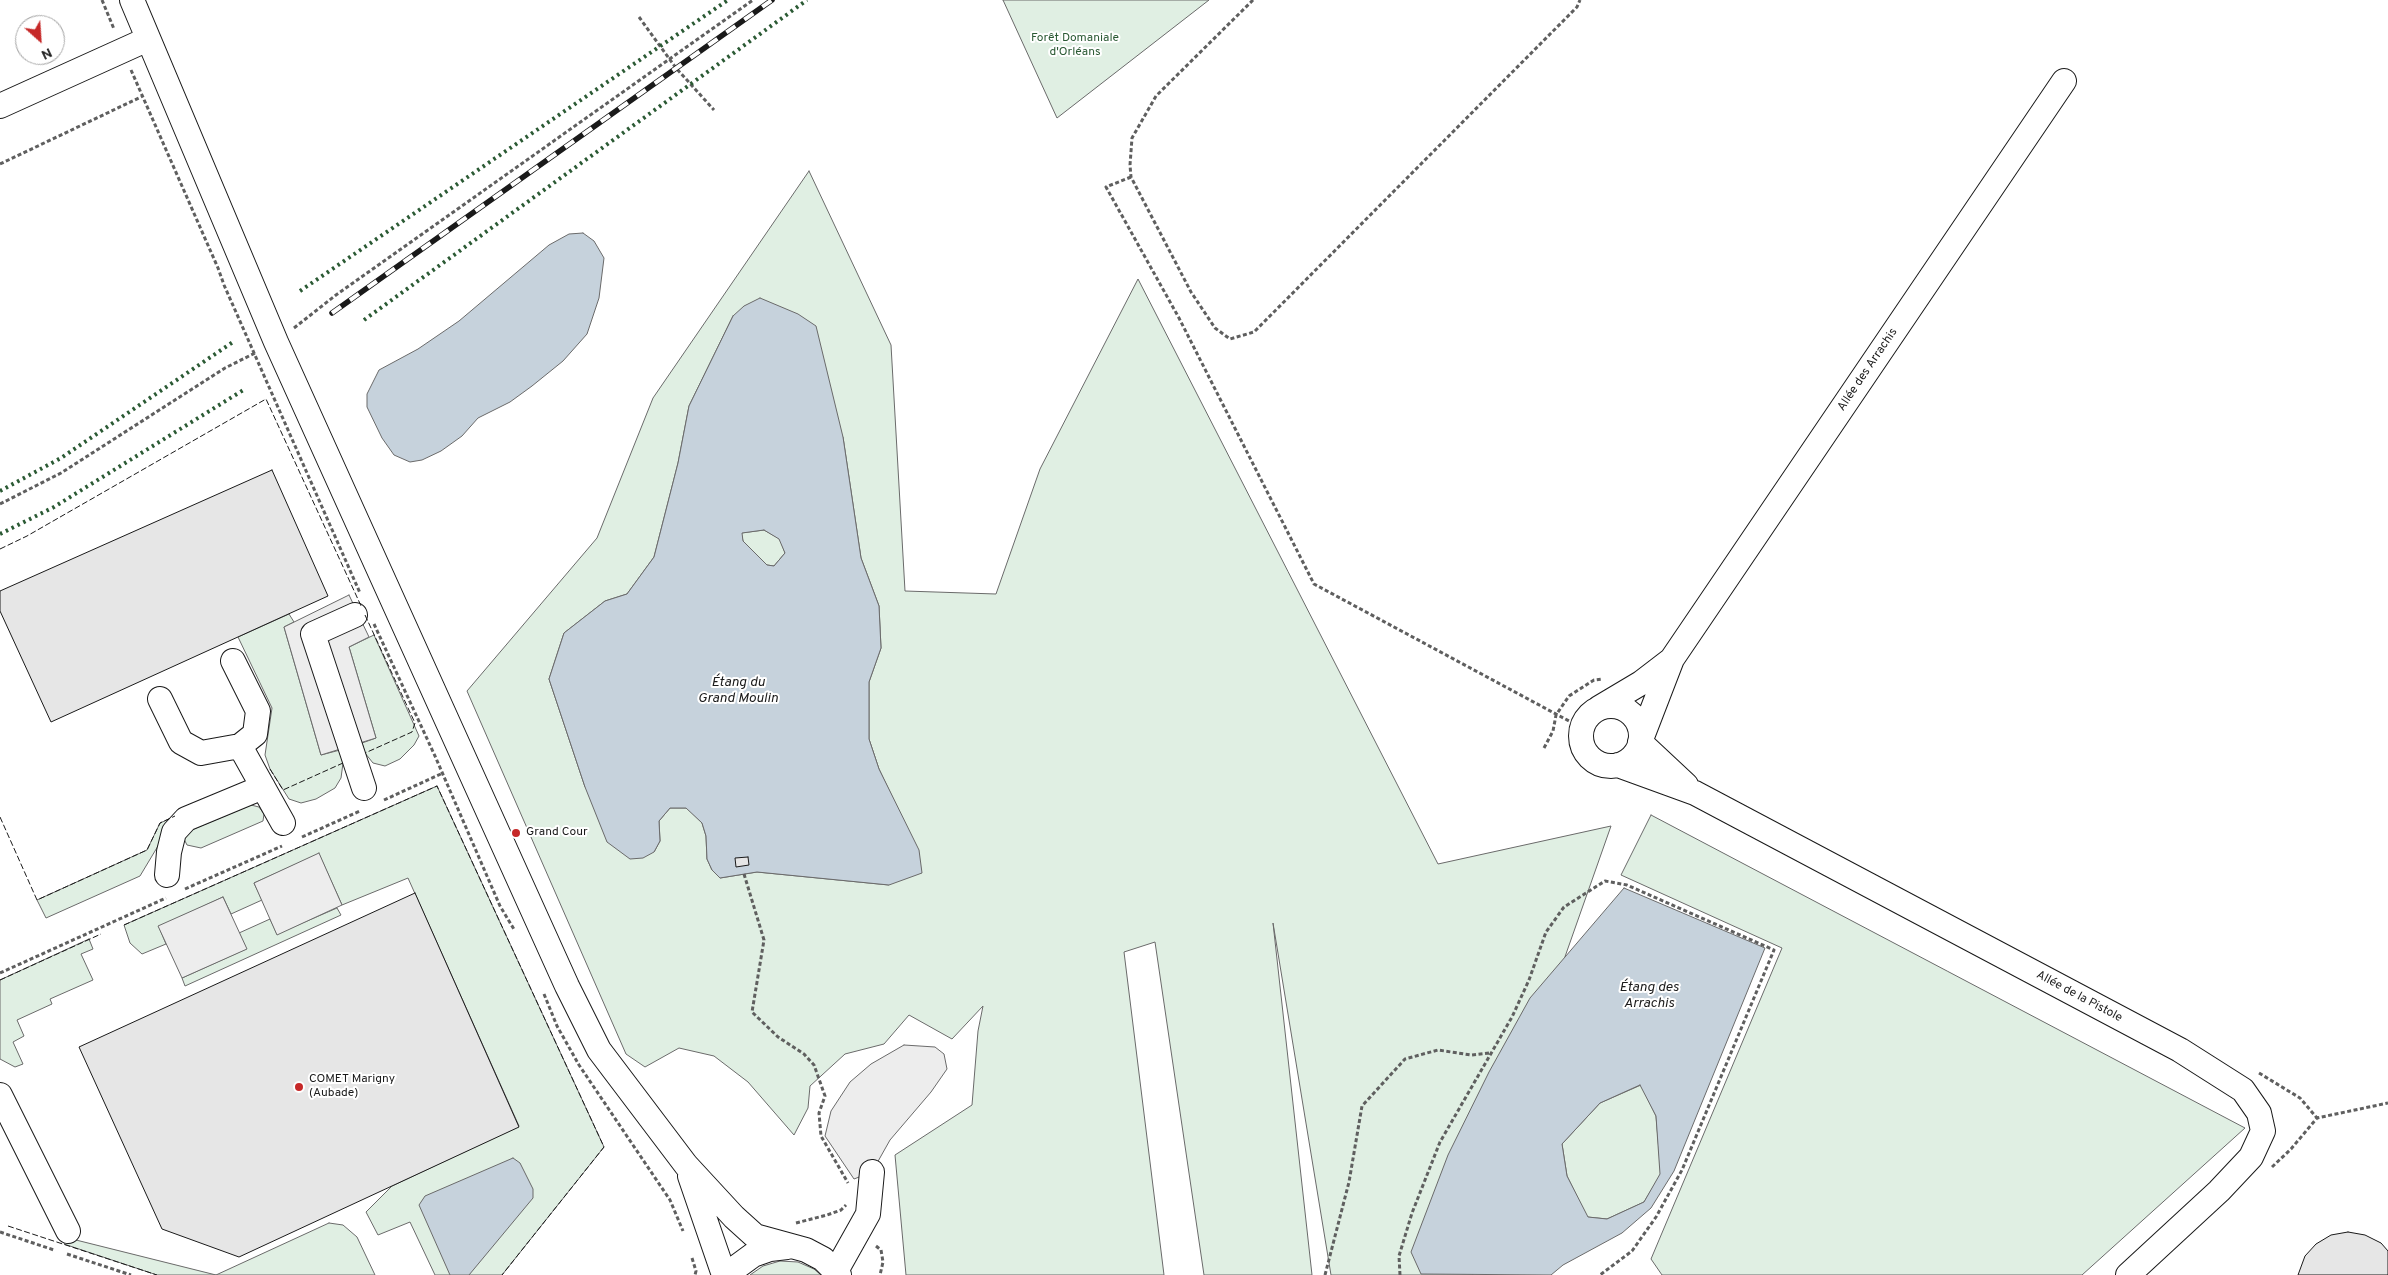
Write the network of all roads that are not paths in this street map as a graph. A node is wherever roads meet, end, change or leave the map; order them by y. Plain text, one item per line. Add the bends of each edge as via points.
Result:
1 (132, 0) edge
2 (148, 39) junction
3 (2064, 81) dead end
4 (0, 106) edge
5 (355, 615) dead end
6 (1672, 659) junction
7 (233, 661) dead end
8 (160, 699) dead end
9 (1598, 709) junction
10 (1640, 742) junction
11 (240, 746) junction
12 (1618, 765) junction
13 (263, 786) junction
14 (1695, 793) junction
15 (369, 800) road end
16 (291, 834) road end
17 (175, 887) road end
18 (0, 1095) edge
19 (686, 1165) junction
20 (872, 1172) dead end
21 (68, 1231) dead end
22 (789, 1247) junction
23 (838, 1273) edge
24 (724, 1275) edge
25 (731, 1275) edge
26 (2128, 1275) edge

1 - 2 street
2 - 4 street
2 - 19 street via 276,342 567,986 599,1050
3 - 6 street, Allée des Arrachis
5 - 15 street via 313,634
6 - 9 street via 1641,683
6 - 10 street
7 - 11 street via 258,711 255,734
8 - 11 street via 181,742 201,753
9 - 10 street via 1616,707 1626,710 1638,724
9 - 12 street via 1582,728 1582,744 1592,759 1609,766
10 - 12 street via 1633,757
10 - 14 street
11 - 13 street
12 - 14 street
13 - 16 street
13 - 17 street via 186,819 174,832 169,852
14 - 26 street, Allée de la Pistole via 2180,1050 2243,1090 2259,1113 2263,1131 2251,1157
18 - 21 street
19 - 22 street via 755,1236
19 - 24 street
20 - 23 street via 868,1214
22 - 23 street via 806,1250 823,1259
22 - 25 street via 753,1255

